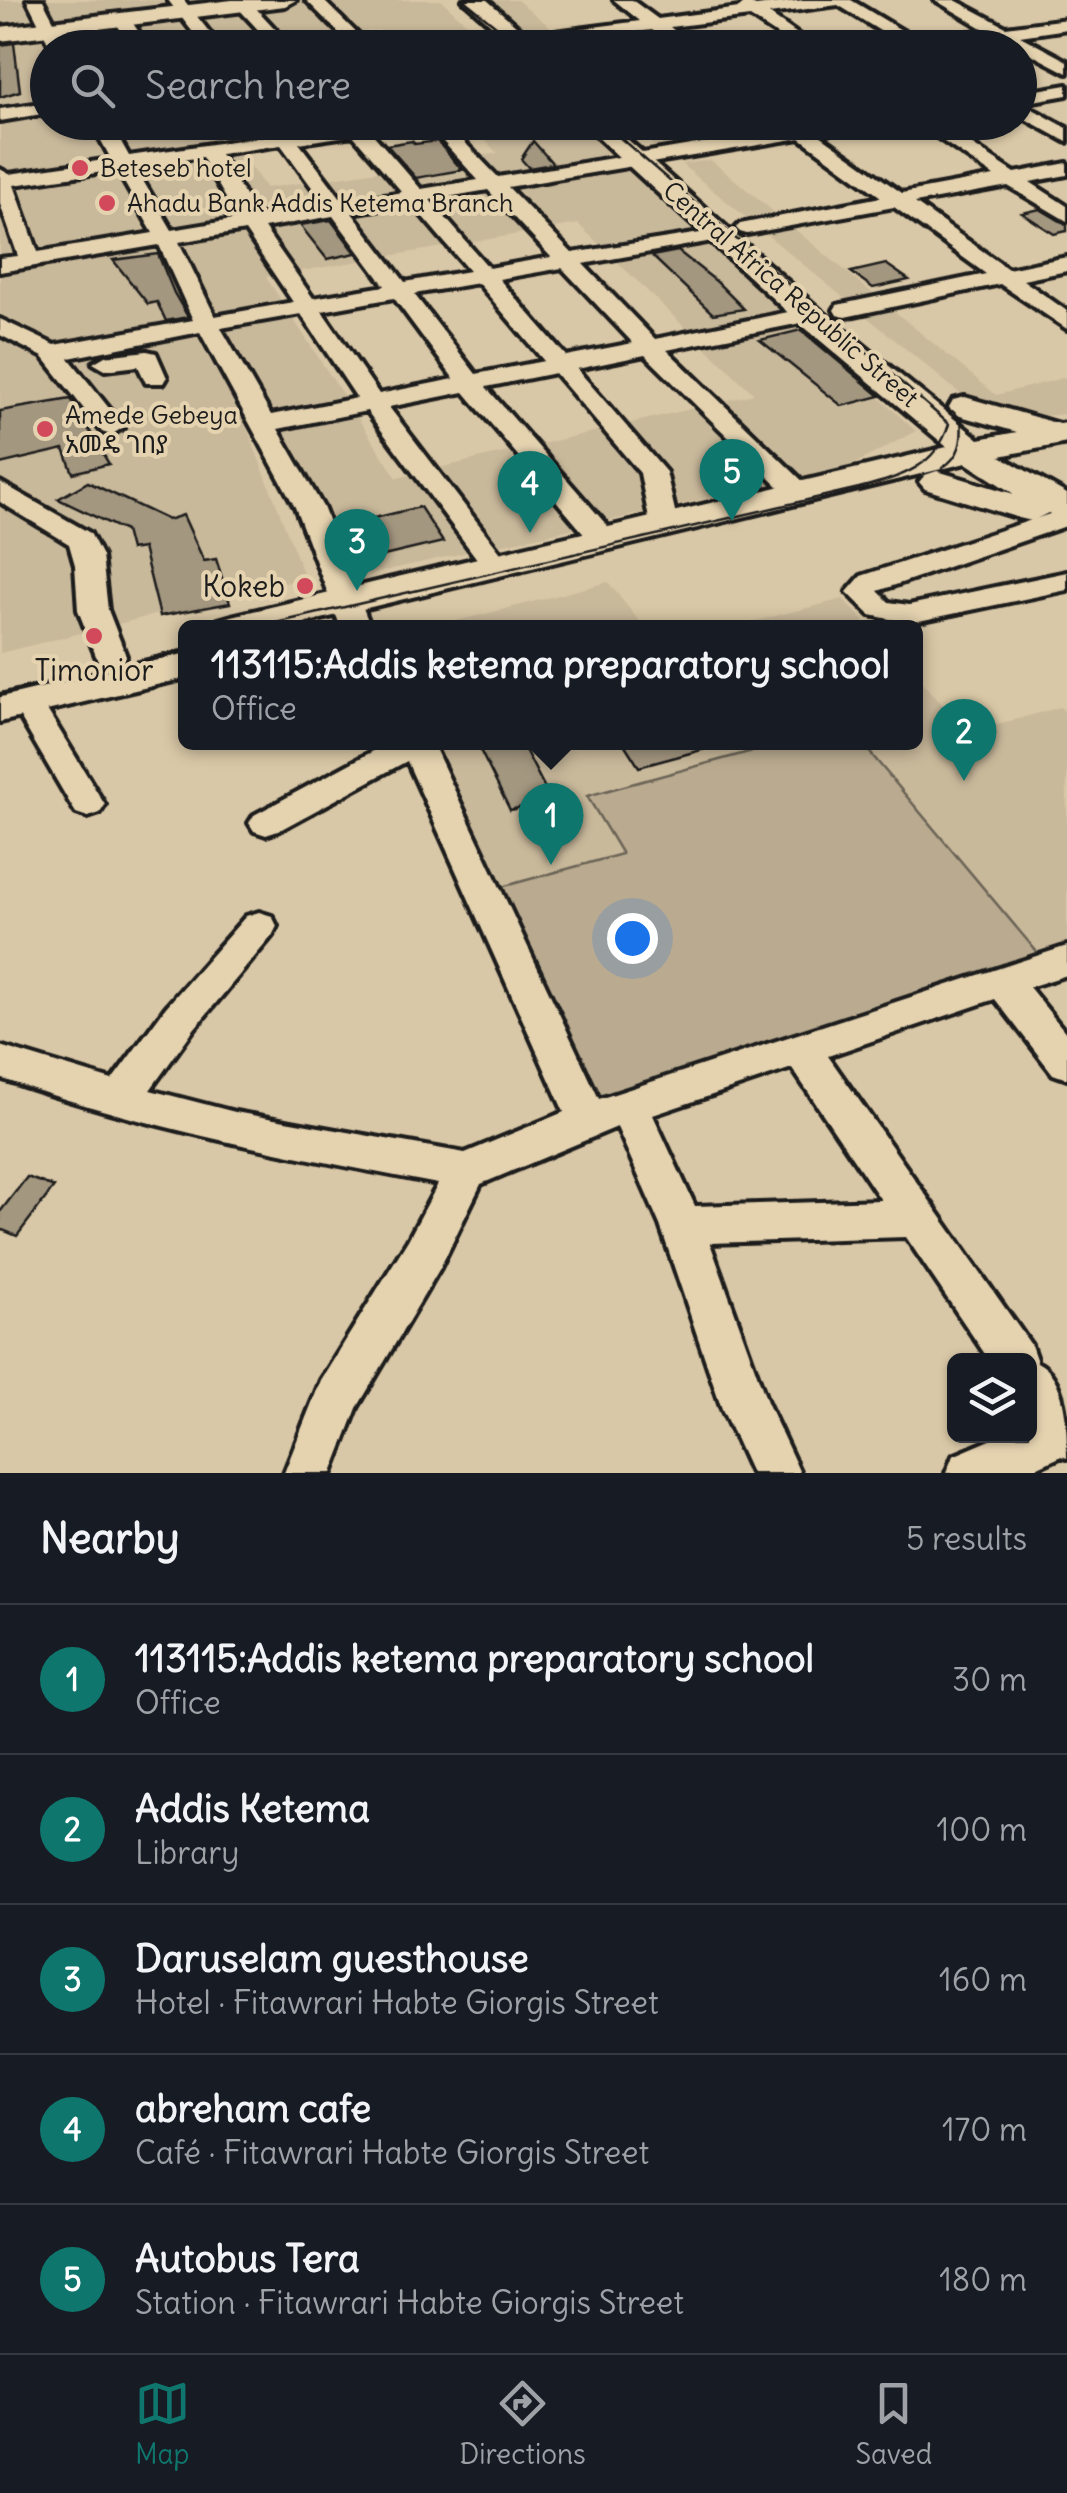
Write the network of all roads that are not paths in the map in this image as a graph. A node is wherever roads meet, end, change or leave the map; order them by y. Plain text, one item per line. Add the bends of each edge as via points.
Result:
1 (34, 0) edge
2 (285, 0) edge
3 (314, 0) edge
4 (622, 0) edge
5 (735, 0) edge
6 (841, 0) edge
7 (942, 0) edge
8 (239, 2) edge
9 (464, 2) edge
10 (180, 6) edge
11 (115, 11) edge
12 (755, 12) junction
13 (1067, 24) edge
14 (661, 25) junction
15 (49, 30) edge
16 (60, 30) edge
17 (199, 30) edge
18 (267, 30) edge
19 (345, 30) edge
20 (493, 30) edge
21 (625, 30) edge
22 (667, 30) edge
23 (782, 30) edge
24 (891, 30) edge
25 (998, 30) edge
26 (1010, 30) edge
27 (0, 32) edge
28 (30, 33) edge
29 (1037, 51) edge
30 (1067, 68) edge
31 (1067, 90) edge
32 (1037, 95) edge
33 (30, 110) edge
34 (0, 114) edge
35 (1037, 118) edge
36 (1067, 136) edge
37 (111, 140) edge
38 (248, 140) edge
39 (287, 140) edge
40 (366, 140) edge
41 (452, 140) edge
42 (621, 140) edge
43 (635, 140) edge
44 (735, 140) edge
45 (816, 140) edge
46 (951, 140) edge
47 (208, 151) junction
48 (649, 158) junction
49 (125, 163) junction
50 (1067, 169) edge
51 (1, 179) edge
52 (1011, 179) junction
53 (496, 183) junction
54 (415, 197) junction
55 (900, 198) junction
56 (340, 210) junction
57 (1067, 216) edge
58 (8, 217) edge
59 (251, 224) junction
60 (748, 228) junction
61 (718, 234) junction
62 (166, 238) junction
63 (30, 260) junction
64 (570, 261) junction
65 (1067, 264) edge
66 (0, 265) edge
67 (485, 276) junction
68 (1005, 276) junction
69 (400, 291) junction
70 (306, 306) junction
71 (844, 310) junction
72 (808, 316) junction
73 (98, 318) dead end
74 (1067, 322) edge
75 (207, 324) junction
76 (0, 326) edge
77 (116, 343) junction
78 (651, 348) junction
79 (59, 361) junction
80 (560, 367) junction
81 (155, 378) dead end
82 (472, 385) junction
83 (374, 404) junction
84 (949, 412) junction
85 (266, 424) junction
86 (111, 427) dead end
87 (1065, 438) edge
88 (1000, 454) junction
89 (933, 472) junction
90 (0, 490) edge
91 (801, 493) junction
92 (1064, 516) edge
93 (664, 524) junction
94 (602, 537) junction
95 (496, 565) junction
96 (1067, 581) edge
97 (349, 620) edge
98 (178, 640) edge
99 (111, 656) junction
100 (178, 666) edge
101 (9, 698) edge
102 (402, 750) edge
103 (419, 750) edge
104 (88, 805) dead end
105 (266, 823) dead end
106 (259, 926) dead end
107 (1067, 960) edge
108 (1003, 982) junction
109 (802, 1050) junction
110 (0, 1062) edge
111 (1067, 1063) edge
112 (122, 1097) junction
113 (608, 1114) junction
114 (466, 1171) junction
115 (916, 1218) junction
116 (682, 1225) junction
117 (1011, 1353) edge
118 (1037, 1390) edge
119 (1066, 1433) edge
120 (308, 1473) edge
121 (776, 1473) edge
122 (970, 1473) edge

1 - 15 street
2 - 8 main road
3 - 19 street
4 - 14 street
5 - 12 street
6 - 12 street
6 - 24 street
7 - 25 street
8 - 10 main road
8 - 18 street
9 - 20 main road
10 - 11 main road
10 - 17 street
11 - 16 main road
12 - 14 street
12 - 23 street
13 - 26 street
14 - 21 street
14 - 22 street
27 - 28 main road
29 - 30 street
31 - 32 street
33 - 34 street
35 - 36 street
37 - 49 street
38 - 47 street
39 - 56 street
40 - 54 street
41 - 53 street
42 - 48 main road, Central Africa Republic Street
43 - 48 main road, Central Africa Republic Street
44 - 48 street
45 - 55 street
46 - 52 street
47 - 49 street
47 - 59 street
48 - 53 street
48 - 60 main road, Central Africa Republic Street
48 - 61 main road, Central Africa Republic Street
49 - 51 street
49 - 62 street
50 - 52 street
51 - 58 street
52 - 55 street
52 - 57 street
53 - 54 street
53 - 64 street
54 - 56 street
54 - 67 street
55 - 60 street
55 - 68 street
56 - 59 street
56 - 69 street
58 - 63 street
59 - 62 street
59 - 70 street
60 - 71 main road, Central Africa Republic Street
61 - 64 street
61 - 72 main road, Central Africa Republic Street
62 - 63 street
62 - 75 street
63 - 66 street
64 - 67 street
64 - 78 street
65 - 68 street
67 - 69 street
67 - 80 street
68 - 71 street
68 - 74 street
69 - 70 street
69 - 82 street
70 - 75 street
70 - 83 street
71 - 84 main road, Central Africa Republic Street
72 - 78 street
72 - 84 main road, Central Africa Republic Street
73 - 77 street
75 - 77 street
75 - 85 street
76 - 79 street
77 - 79 street
78 - 80 street
78 - 91 street
79 - 81 street via 140,356
79 - 86 street
80 - 82 street
80 - 93 street via 652,472
82 - 83 street
82 - 94 street
83 - 85 street
83 - 95 street
84 - 87 main road
84 - 88 main road, Central Africa Republic Street
84 - 89 main road
85 - 97 street via 322,536
87 - 88 main road
88 - 89 main road
88 - 92 main road, Central Africa Republic Street
89 - 91 main road
89 - 92 main road
89 - 97 main road via 514,588
90 - 99 street via 86,548 93,611
91 - 93 main road
92 - 96 street via 871,582 862,592 880,609 909,614
93 - 94 main road
94 - 95 main road
95 - 97 main road
98 - 99 main road
99 - 101 main road
100 - 101 main road
101 - 104 street
102 - 105 street
103 - 113 street
106 - 112 street
107 - 108 street
108 - 109 street
108 - 111 street
109 - 113 street
109 - 115 street
110 - 112 street
112 - 114 street via 235,1130
113 - 114 street
113 - 116 street
114 - 120 street via 338,1396
115 - 116 street
115 - 117 street
116 - 121 street via 739,1391
118 - 119 street
119 - 122 street

